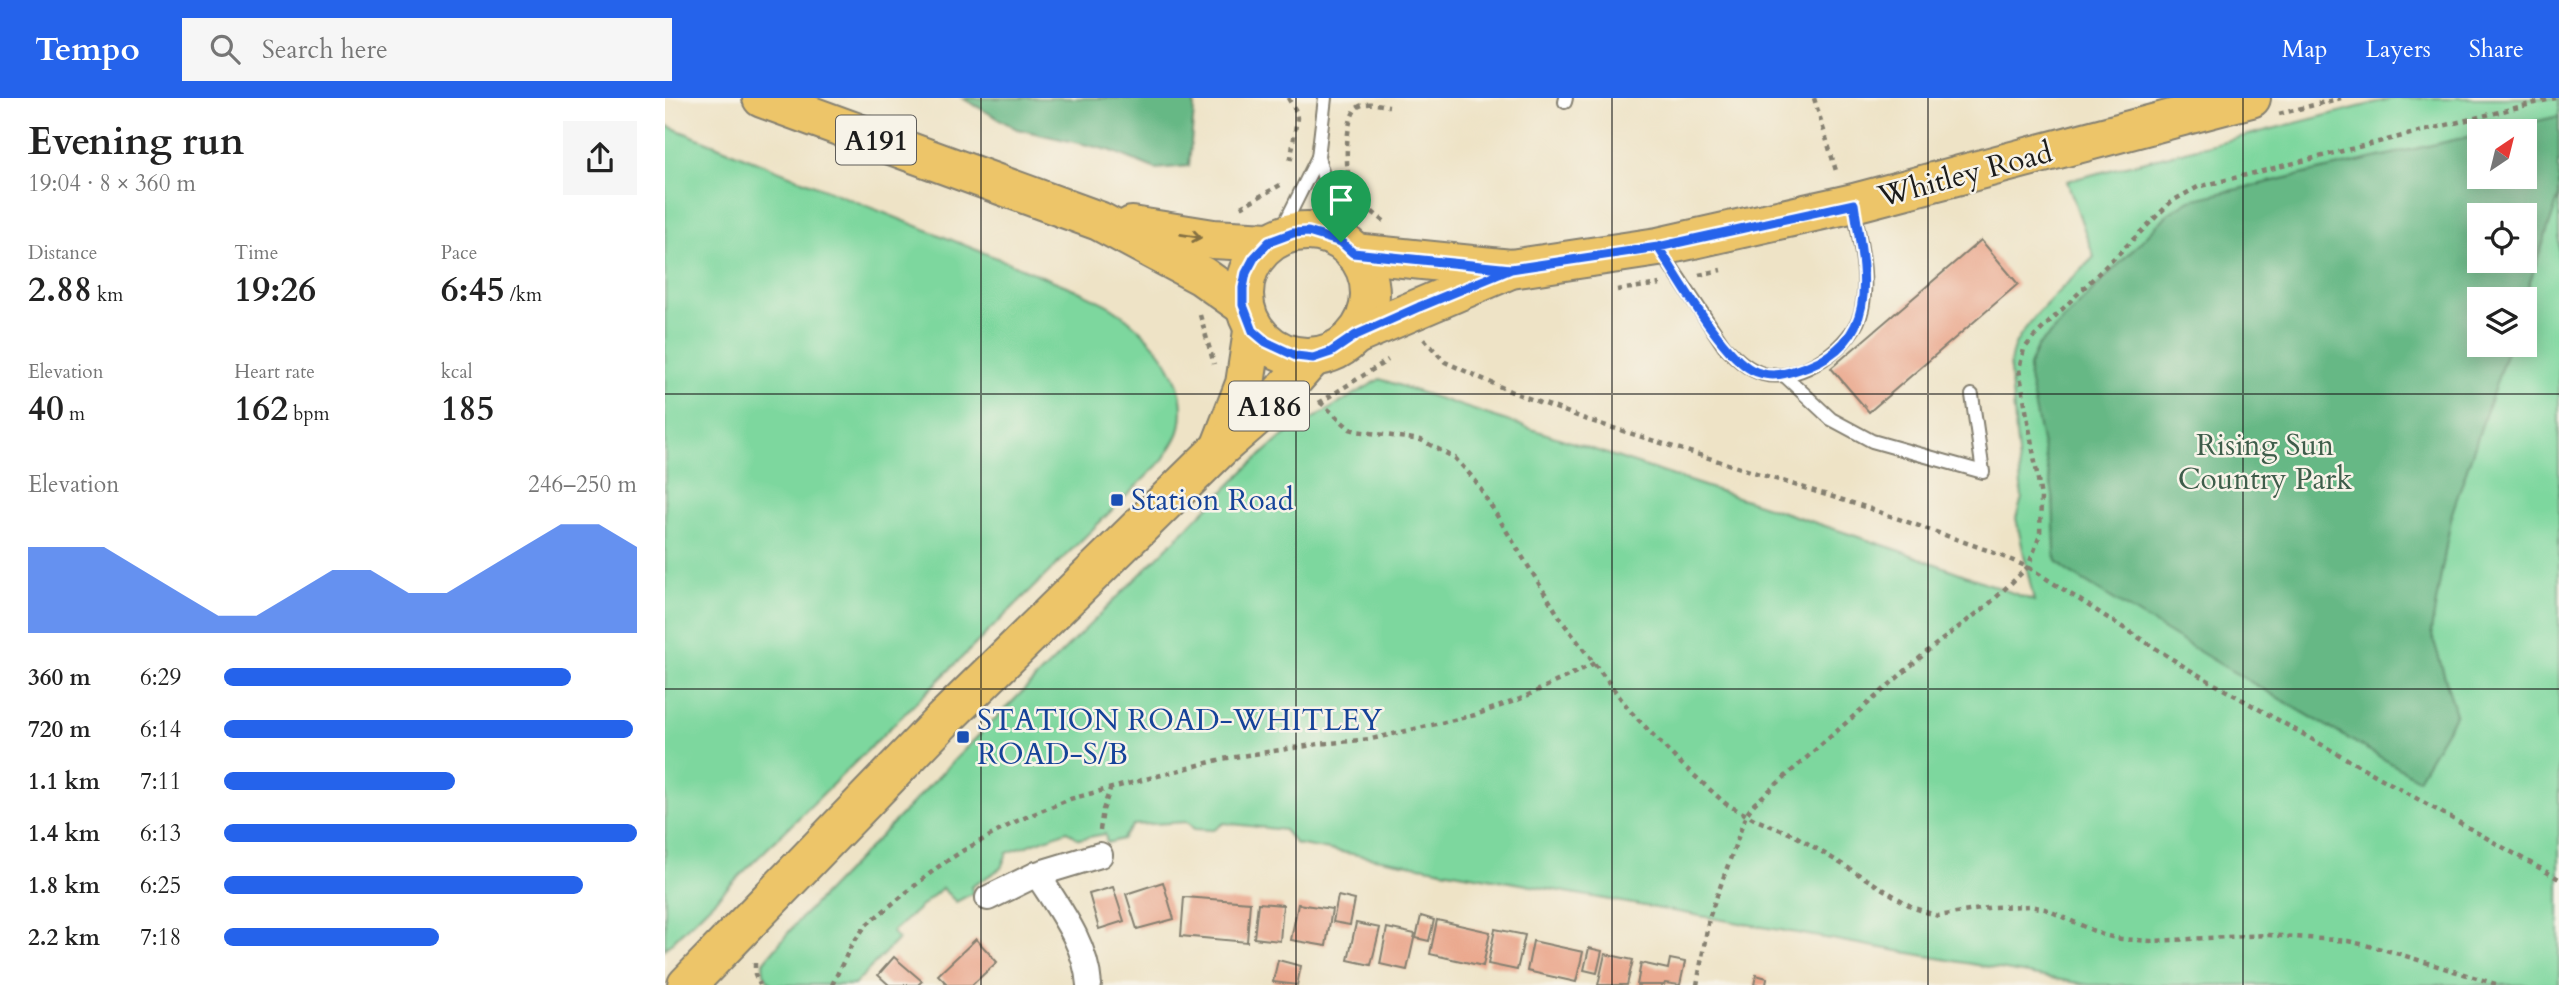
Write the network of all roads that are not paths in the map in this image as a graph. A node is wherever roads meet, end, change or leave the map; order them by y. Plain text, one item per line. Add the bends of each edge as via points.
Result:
1 (1325, 98) edge
2 (2234, 100) edge
3 (776, 101) edge
4 (1318, 157) junction
5 (1847, 194) junction
6 (1099, 221) junction
7 (1273, 240) junction
8 (1347, 247) junction
9 (1658, 247) junction
10 (1511, 269) junction
11 (1248, 318) junction
12 (1356, 335) junction
13 (1313, 358) junction
14 (1784, 375) junction
15 (1972, 395) dead end
16 (1220, 449) junction
17 (1100, 855) road end
18 (1037, 874) junction
19 (988, 898) dead end
20 (699, 981) edge
21 (1089, 985) edge

1 - 4 lane
2 - 5 main road, Whitley Road / A191
3 - 6 main road, A191
4 - 7 lane
4 - 8 lane
5 - 9 main road, Whitley Road / A191
5 - 14 lane via 1864,278 1857,325 1838,349
6 -> 7 main road, A191 via 1213,239
6 - 11 main road, A191 via 1202,275
7 - 8 main road, A191 via 1308,232
7 - 11 main road via 1246,273 1243,288
8 - 10 main road, Whitley Road / A191
8 - 12 main road via 1364,267 1372,291
9 - 10 main road, Whitley Road / A191
9 - 14 lane via 1724,346 1751,369
10 - 12 main road, Whitley Road / A191
11 - 13 main road, A191 via 1278,349
11 - 16 main road, A186 via 1245,384
12 - 13 main road, A191
13 - 16 main road, A186
14 - 15 lane via 1831,419 1872,441 1983,472
16 - 20 main road, A186 via 941,721
17 - 18 street
18 - 19 street
18 - 21 street via 1075,934

